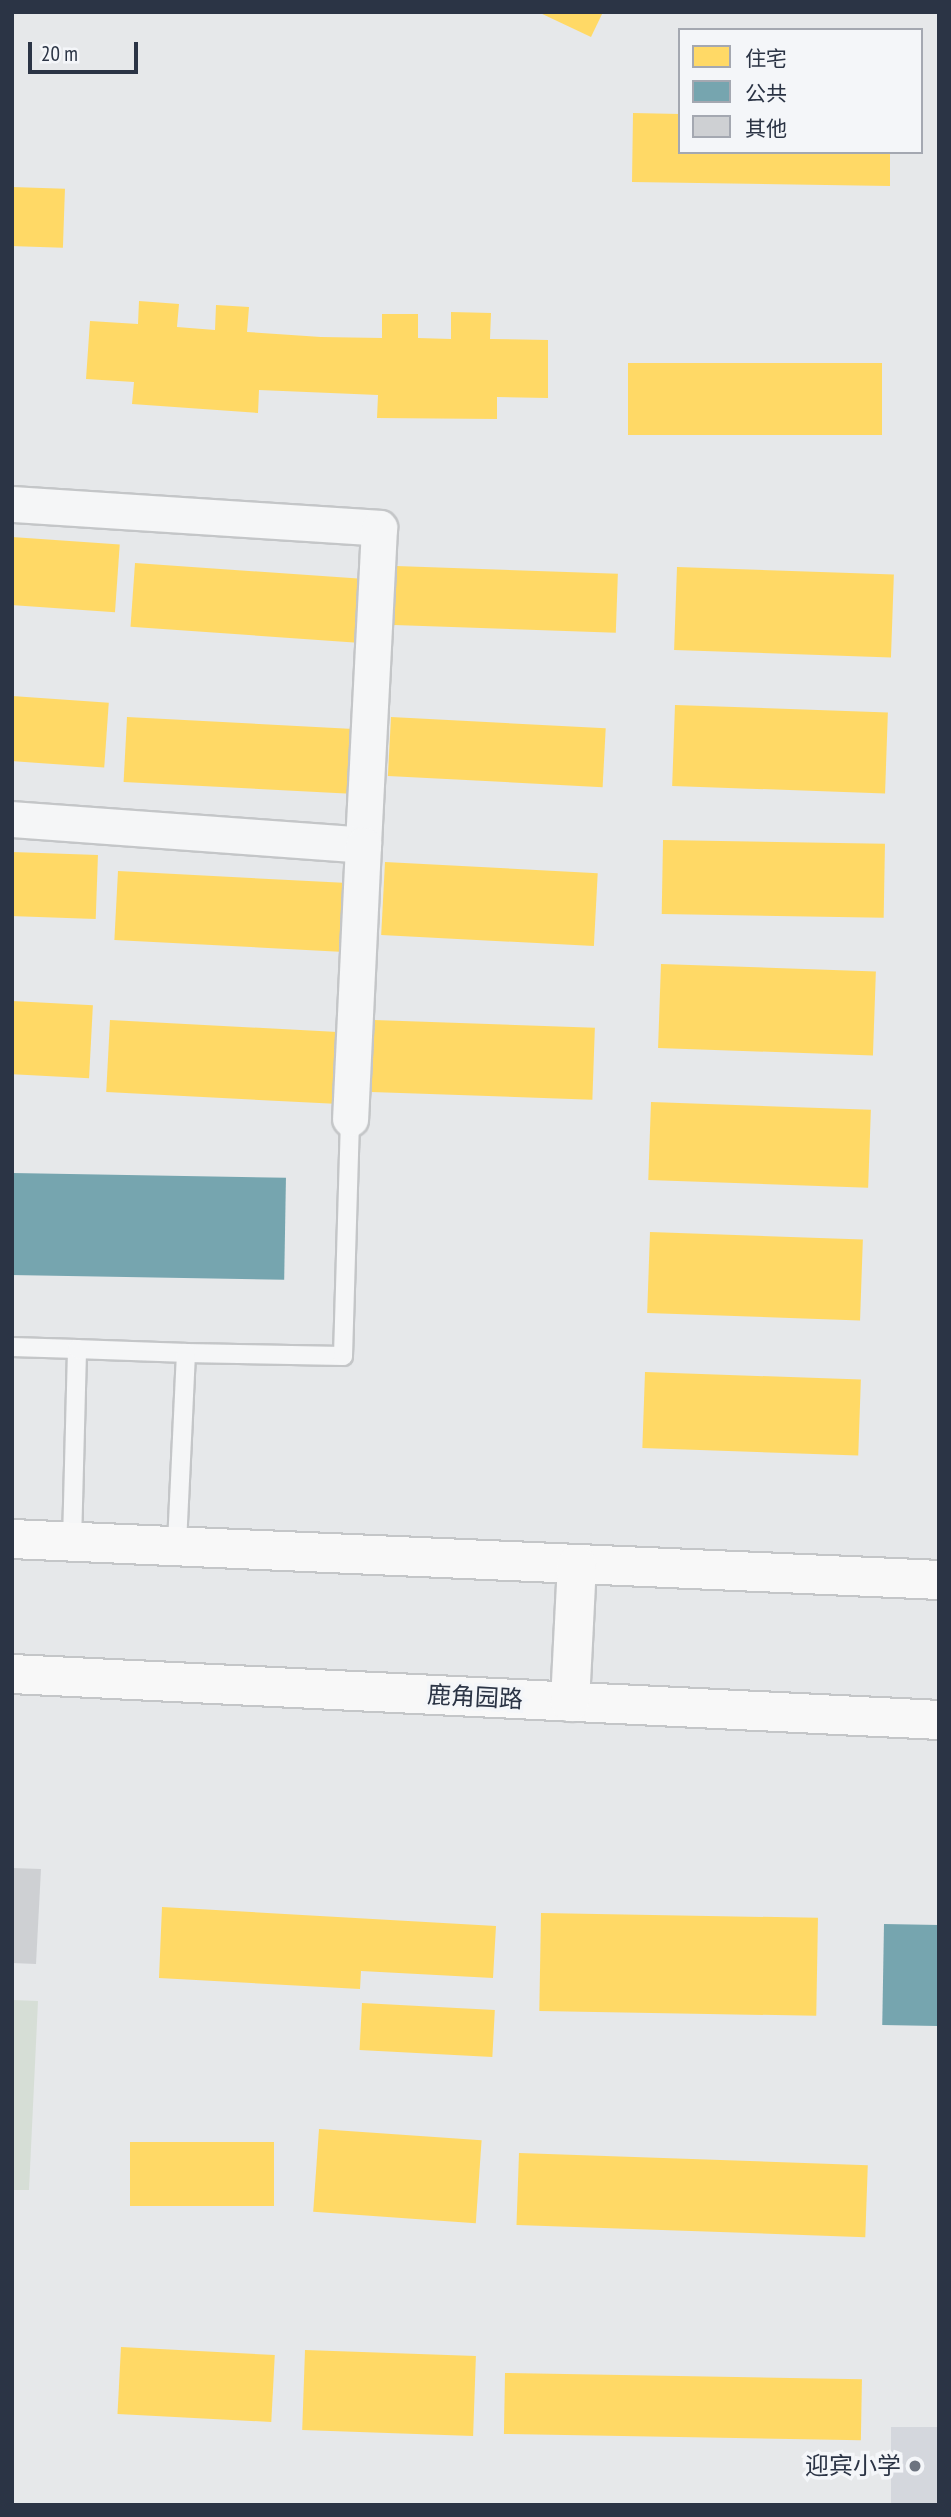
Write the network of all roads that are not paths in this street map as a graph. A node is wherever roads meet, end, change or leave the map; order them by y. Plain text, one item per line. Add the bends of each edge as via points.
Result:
1 (12, 504) edge
2 (12, 819) edge
3 (363, 845) junction
4 (350, 1119) joint
5 (12, 1347) edge
6 (78, 1349) junction
7 (186, 1353) junction
8 (12, 1539) edge
9 (72, 1542) junction
10 (177, 1546) junction
11 (577, 1565) junction
12 (939, 1580) edge
13 (12, 1674) edge
14 (570, 1702) junction
15 (939, 1720) edge

1 - 3 street via 379,528
2 - 3 street
3 - 4 street
4 - 7 lane via 343,1356
5 - 6 lane
6 - 7 lane
6 - 9 lane
7 - 10 lane
8 - 9 street
9 - 10 street
10 - 11 street
11 - 12 street
11 - 14 street
13 - 14 street, 鹿角园路
14 - 15 street, 鹿角园路

